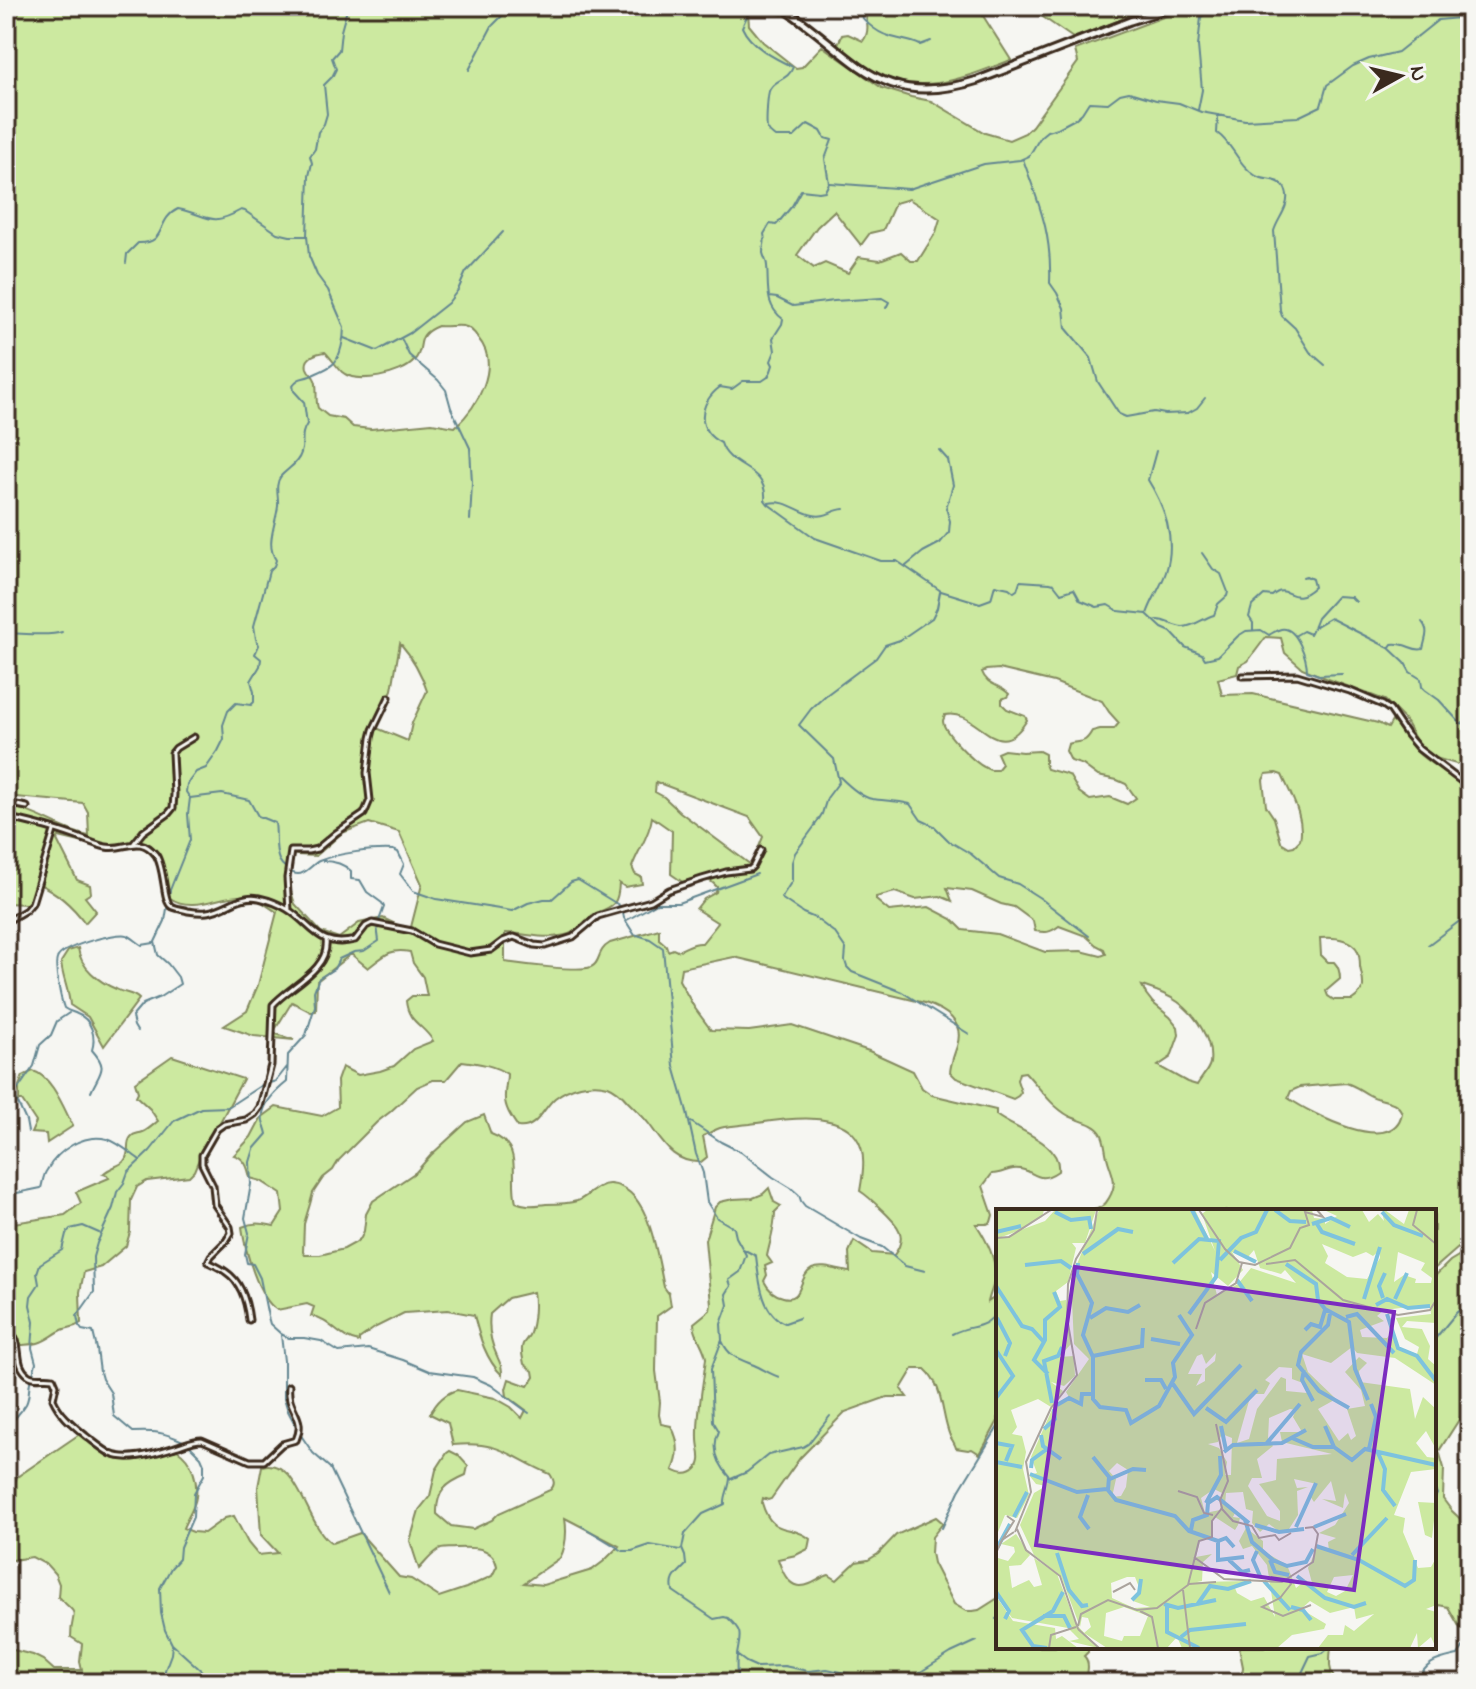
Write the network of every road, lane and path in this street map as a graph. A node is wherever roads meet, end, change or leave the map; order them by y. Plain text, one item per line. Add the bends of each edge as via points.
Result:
1 (780, 6) edge
2 (1177, 6) edge
3 (1242, 676) dead end
4 (389, 697) dead end
5 (194, 737) dead end
6 (1470, 788) edge
7 (6, 803) edge
8 (27, 807) dead end
9 (6, 818) edge
10 (54, 831) junction
11 (134, 843) junction
12 (761, 850) dead end
13 (289, 910) junction
14 (6, 922) edge
15 (326, 940) junction
16 (249, 1320) dead end
17 (6, 1328) edge
18 (12, 1335) junction
19 (6, 1341) edge
20 (289, 1386) dead end

1 - 2 main road via 871,75 902,88 927,90 978,80
3 - 6 street via 1297,675 1383,705 1419,749
4 - 13 street via 371,738 369,804 361,817 321,846 291,851
5 - 11 street via 172,753 173,808
7 - 8 street
9 - 10 street
10 - 11 street via 114,848
10 - 14 street via 32,903
11 - 13 street via 156,856 171,907 208,912 250,897
12 - 15 street via 750,869 702,879 598,916 573,937 545,946 514,937 491,950 470,953 434,944 412,931 372,923 355,940
13 - 15 street
15 - 16 street via 322,959 273,1005 271,1065 258,1111 217,1129 202,1155 215,1205 231,1230 208,1262 237,1282
17 - 18 street
18 - 19 street
18 - 20 street via 18,1361 28,1375 55,1380 54,1402 66,1419 122,1457 202,1440 250,1461 264,1461 282,1444 296,1440 300,1429

